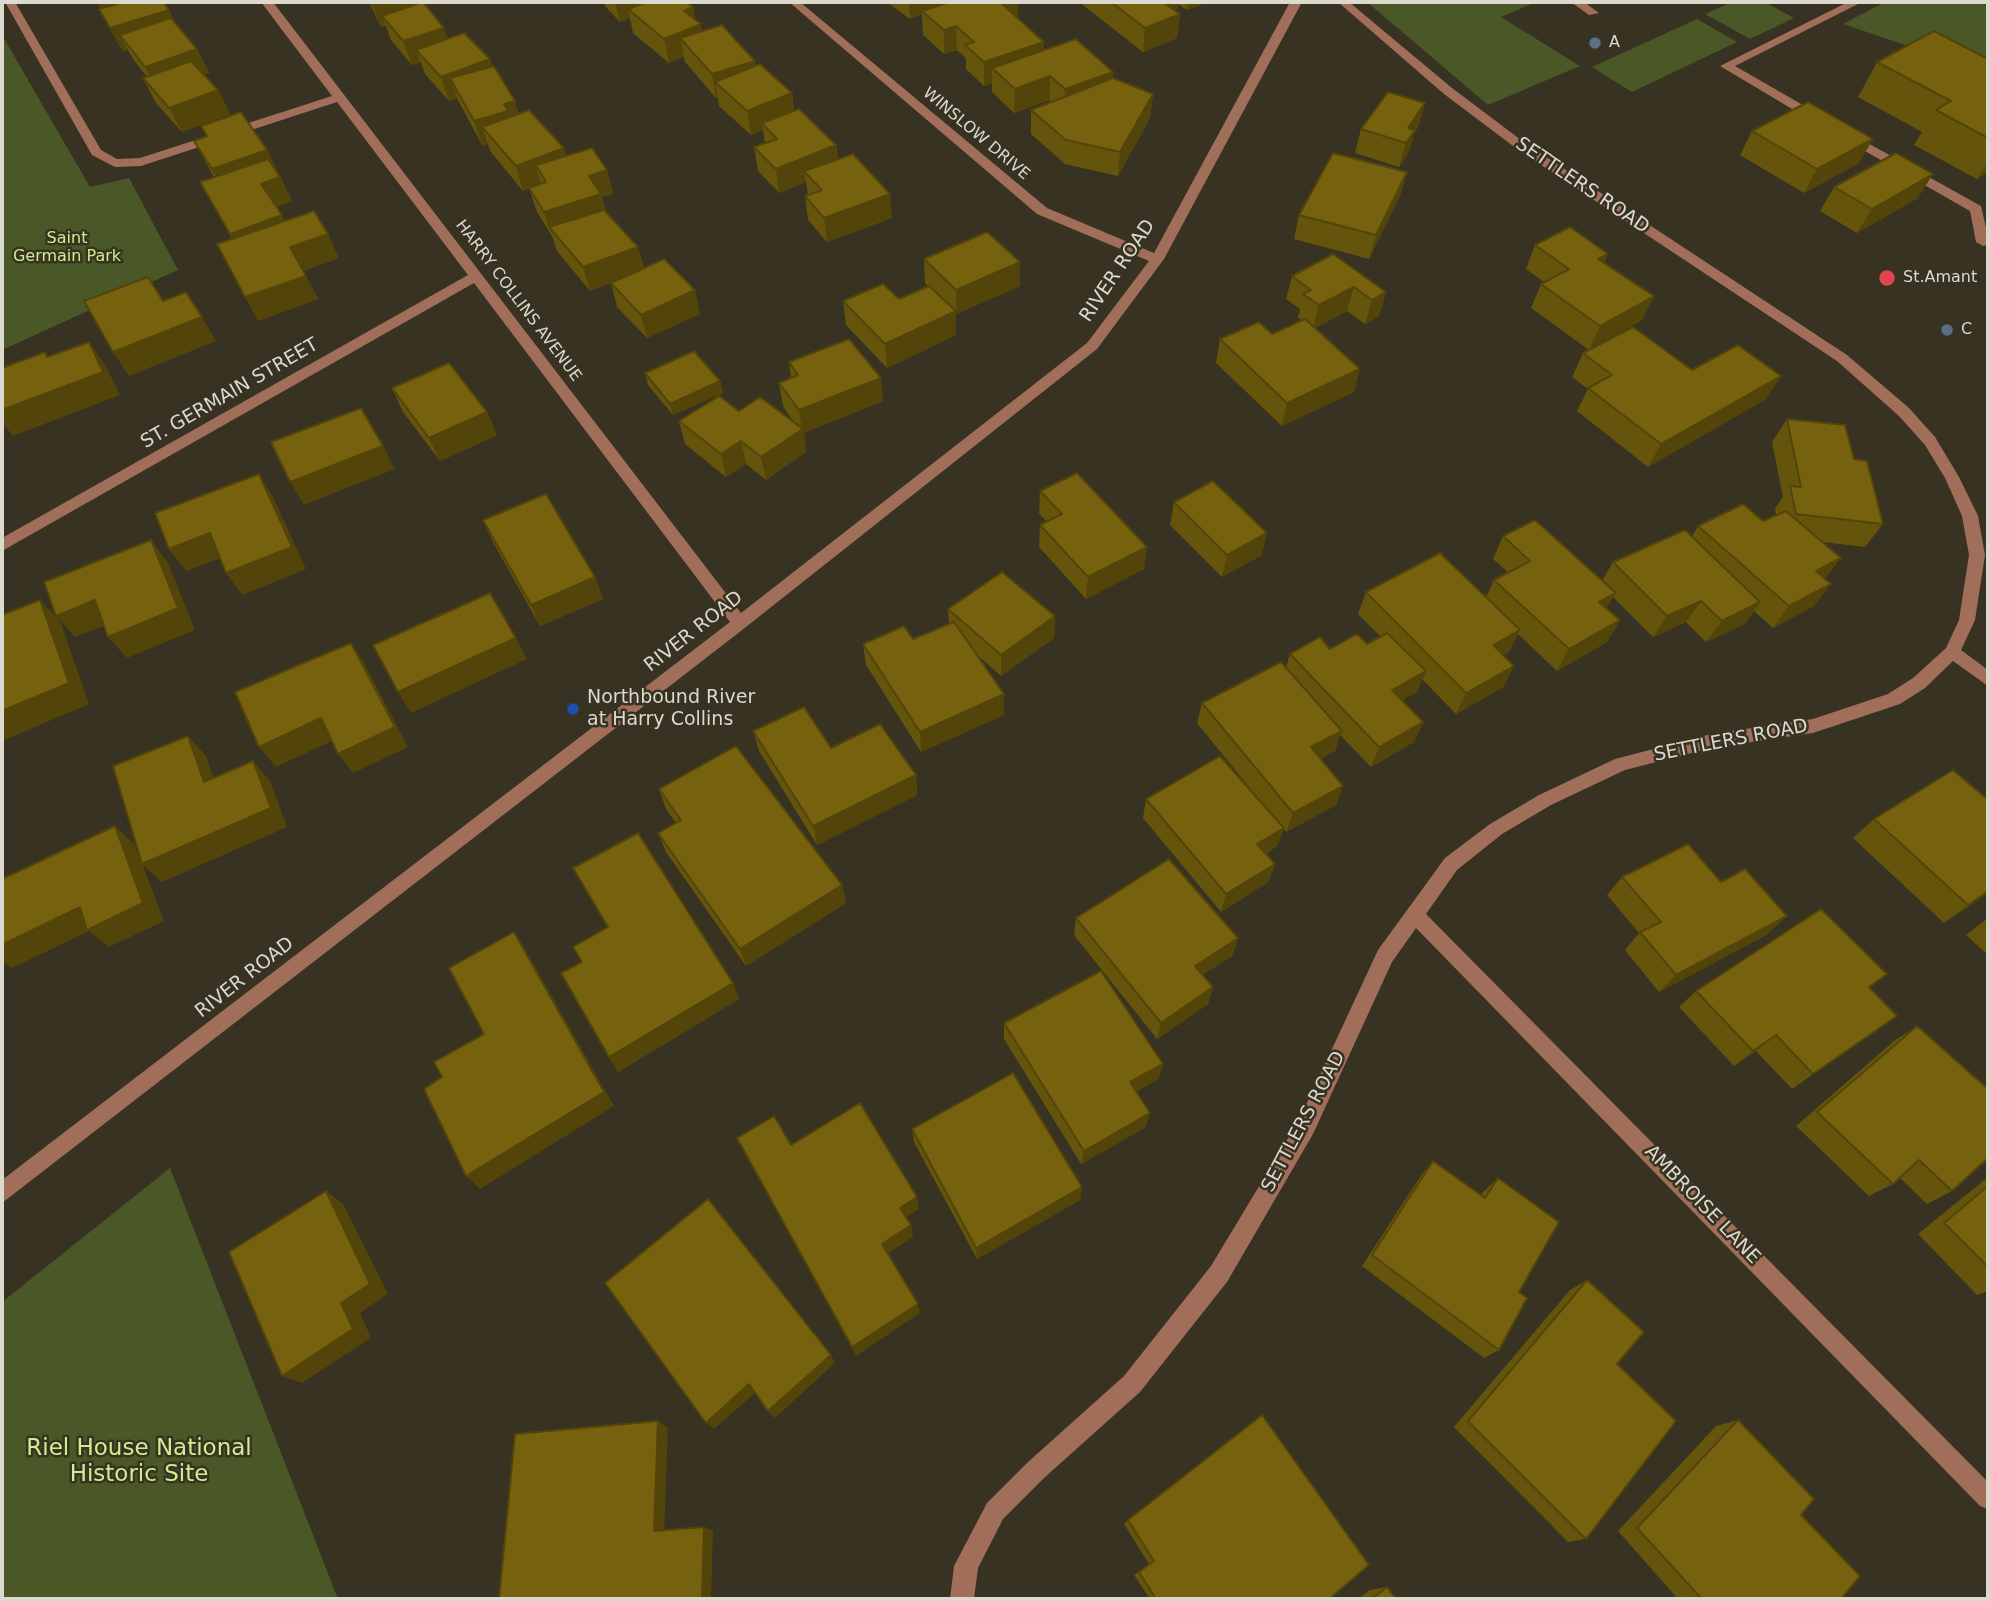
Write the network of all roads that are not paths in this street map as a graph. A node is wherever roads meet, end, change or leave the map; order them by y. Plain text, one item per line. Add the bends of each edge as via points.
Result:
1 (10, 2) edge
2 (267, 2) edge
3 (794, 2) edge
4 (1296, 2) edge
5 (1343, 2) edge
6 (1577, 2) edge
7 (1856, 2) edge
8 (1592, 13) dead end
9 (341, 97) junction
10 (1983, 242) dead end
11 (1157, 259) junction
12 (477, 275) junction
13 (2, 545) edge
14 (740, 623) junction
15 (1952, 652) junction
16 (1988, 679) edge
17 (1414, 914) junction
18 (2, 1193) edge
19 (1988, 1498) edge
20 (962, 1599) edge

1 - 9 street via 96,152 115,163 141,162
2 - 9 street, HARRY COLLINS AVENUE
3 - 11 street, WINSLOW DRIVE via 1042,211
4 - 11 street, RIVER ROAD
5 - 15 street, SETTLERS ROAD via 1521,146 1842,358 1904,412 1930,441 1970,516 1977,555 1968,620
6 - 8 street
7 - 10 street via 1726,66 1976,209
9 - 12 street, HARRY COLLINS AVENUE
11 - 14 street, RIVER ROAD via 1092,346
12 - 13 street, ST. GERMAIN STREET
12 - 14 street, HARRY COLLINS AVENUE
14 - 18 street, RIVER ROAD
15 - 16 street
15 - 17 street, SETTLERS ROAD via 1919,683 1864,711 1813,726 1664,751 1621,764 1545,800 1496,829 1451,864
17 - 19 street, AMBROISE LANE
17 - 20 street, SETTLERS ROAD via 1385,956 1306,1127 1219,1274 1132,1384 995,1511 966,1566

